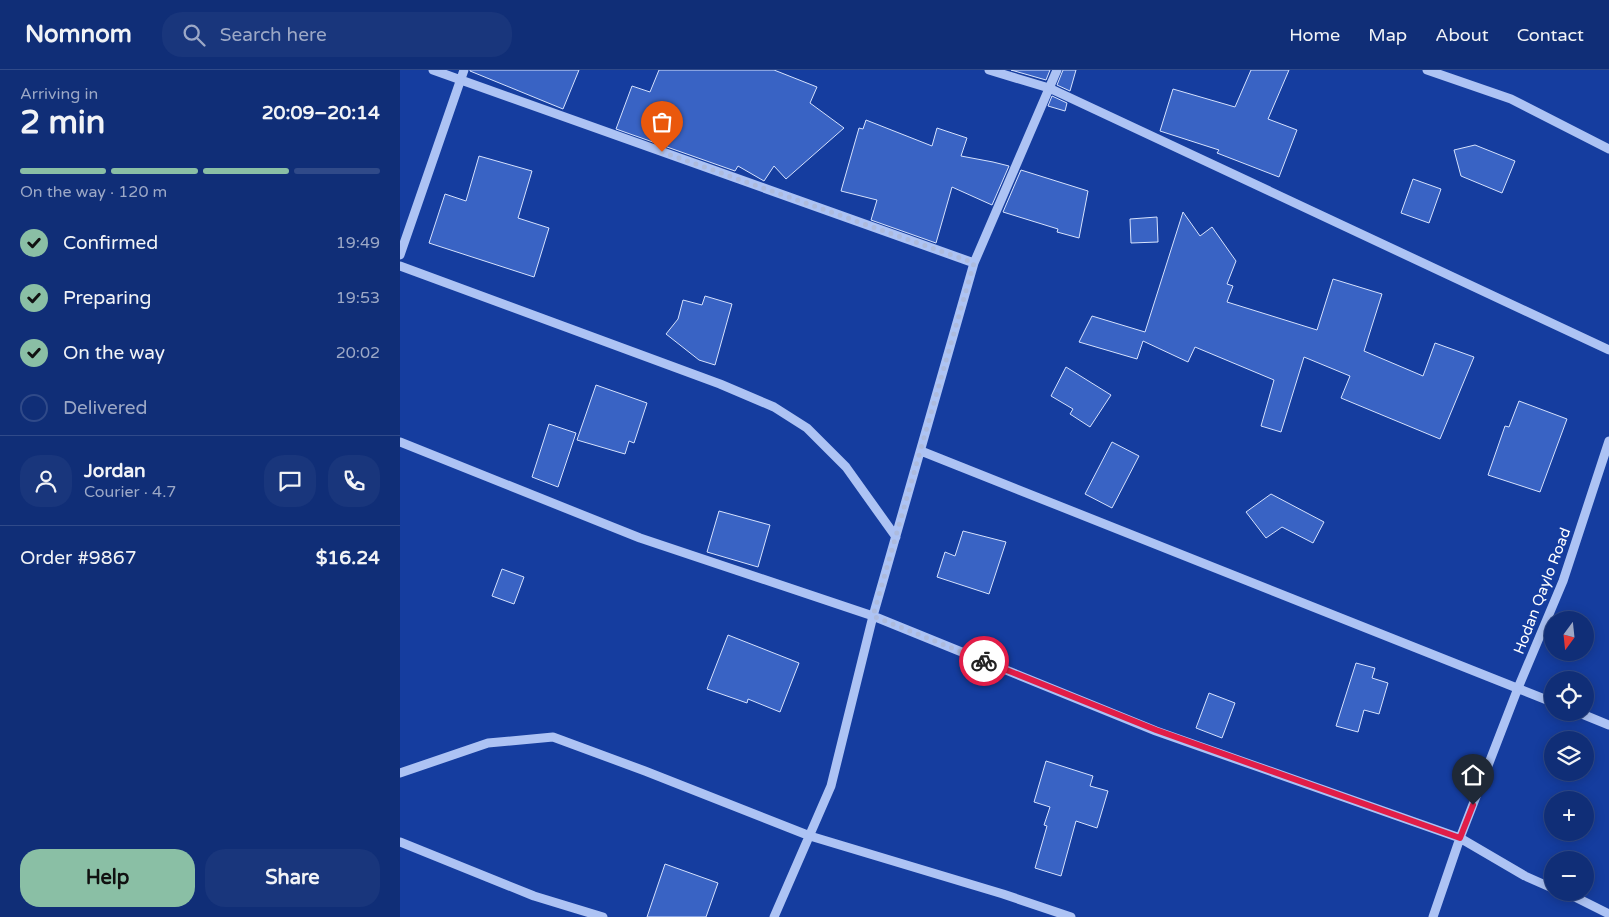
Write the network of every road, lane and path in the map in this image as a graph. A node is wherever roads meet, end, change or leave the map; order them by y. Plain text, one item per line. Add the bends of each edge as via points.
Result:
1 (433, 70) edge
2 (464, 70) edge
3 (989, 70) edge
4 (1057, 70) edge
5 (1428, 70) edge
6 (461, 79) junction
7 (1049, 88) junction
8 (1609, 149) edge
9 (400, 255) edge
10 (974, 263) junction
11 (400, 266) edge
12 (1609, 350) edge
13 (1609, 441) edge
14 (400, 442) edge
15 (921, 451) junction
16 (896, 538) junction
17 (873, 616) junction
18 (1518, 688) junction
19 (1544, 699) edge
20 (1594, 719) edge
21 (1609, 725) edge
22 (400, 774) edge
23 (810, 836) junction
24 (1460, 838) junction
25 (400, 842) edge
26 (1544, 884) edge
27 (1583, 901) edge
28 (1609, 914) edge
29 (603, 917) edge
30 (774, 917) edge
31 (1071, 917) edge
32 (1432, 917) edge

1 - 6 street
2 - 6 street
3 - 7 street
4 - 7 street
5 - 8 street via 1511,99
6 - 9 street
6 - 10 street
7 - 10 street
7 - 12 street
10 - 15 street
11 - 16 street via 774,407 807,428 846,467
13 - 18 street, Hodan Qaylo Road via 1563,582
14 - 17 street via 640,538
15 - 16 street
15 - 18 street
16 - 17 street
17 - 23 street via 832,786
17 - 24 street via 1156,730
18 - 19 street
18 - 24 street, Hodan Qaylo Road
20 - 21 street
22 - 23 street via 488,743 553,737
23 - 30 street
23 - 31 street
24 - 26 street
24 - 32 street, Hodan Qaylo Road
25 - 29 street via 534,896
27 - 28 street

